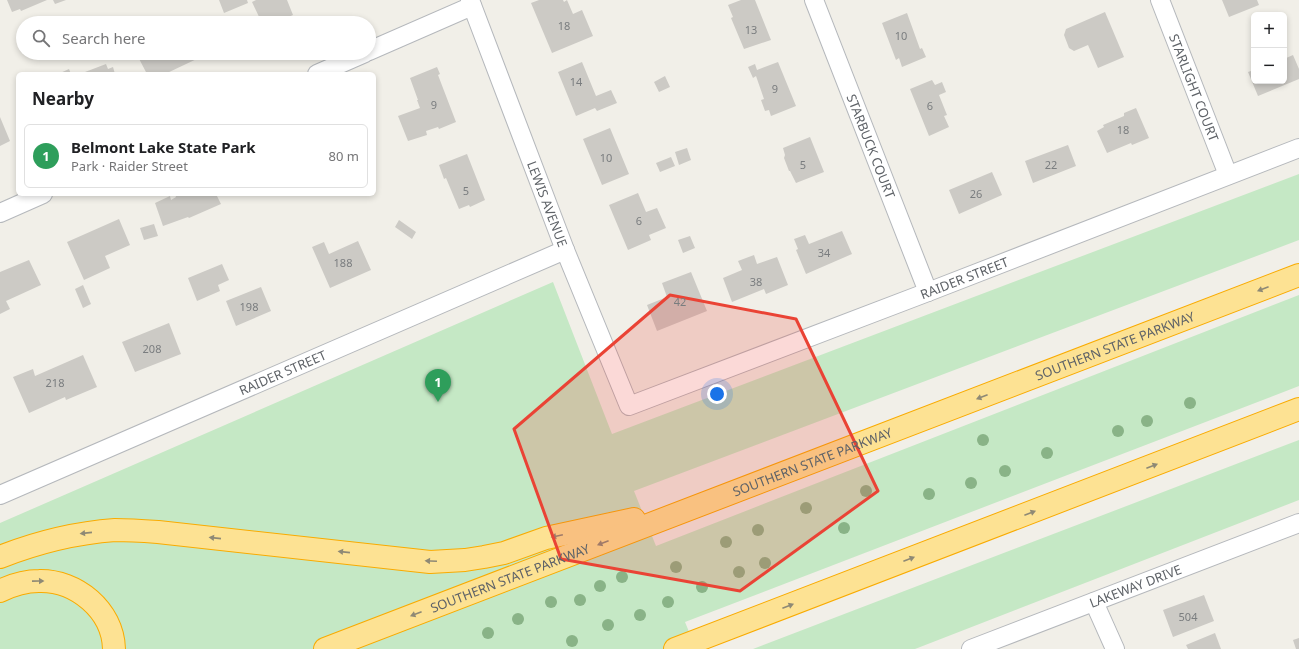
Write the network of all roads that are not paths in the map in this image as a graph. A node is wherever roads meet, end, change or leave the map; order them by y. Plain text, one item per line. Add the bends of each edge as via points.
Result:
1 (814, 0) edge
2 (1160, 0) edge
3 (471, 3) edge
4 (376, 48) edge
5 (349, 60) edge
6 (322, 72) edge
7 (1299, 148) edge
8 (1228, 175) junction
9 (38, 196) edge
10 (0, 213) edge
11 (565, 250) junction
12 (1299, 275) edge
13 (928, 292) junction
14 (629, 406) joint
15 (1299, 409) edge
16 (0, 495) edge
17 (705, 504) junction
18 (1299, 523) edge
19 (0, 557) edge
20 (0, 590) edge
21 (1094, 602) junction
22 (751, 620) junction
23 (114, 649) edge
24 (326, 649) edge
25 (675, 649) edge
26 (700, 649) edge
27 (971, 649) edge
28 (1115, 649) edge

1 - 13 street, STARBUCK COURT
2 - 8 street, STARLIGHT COURT
3 - 4 street
3 - 11 street, LEWIS AVENUE
5 - 6 street
7 - 8 street, RAIDER STREET
8 - 13 street, RAIDER STREET
9 - 10 street
11 - 14 street, LEWIS AVENUE
11 - 16 street, RAIDER STREET
12 -> 17 highway, SOUTHERN STATE PARKWAY
13 - 14 street, RAIDER STREET
22 -> 15 highway
17 -> 19 highway via 546,538 504,553 459,561 430,562 158,532 116,530 55,538
17 -> 24 highway, SOUTHERN STATE PARKWAY
18 - 21 street, LAKEWAY DRIVE
20 -> 23 highway via 40,581 71,587 90,599 105,617
21 - 27 street, LAKEWAY DRIVE
21 - 28 street
22 - 25 highway
22 - 26 highway

